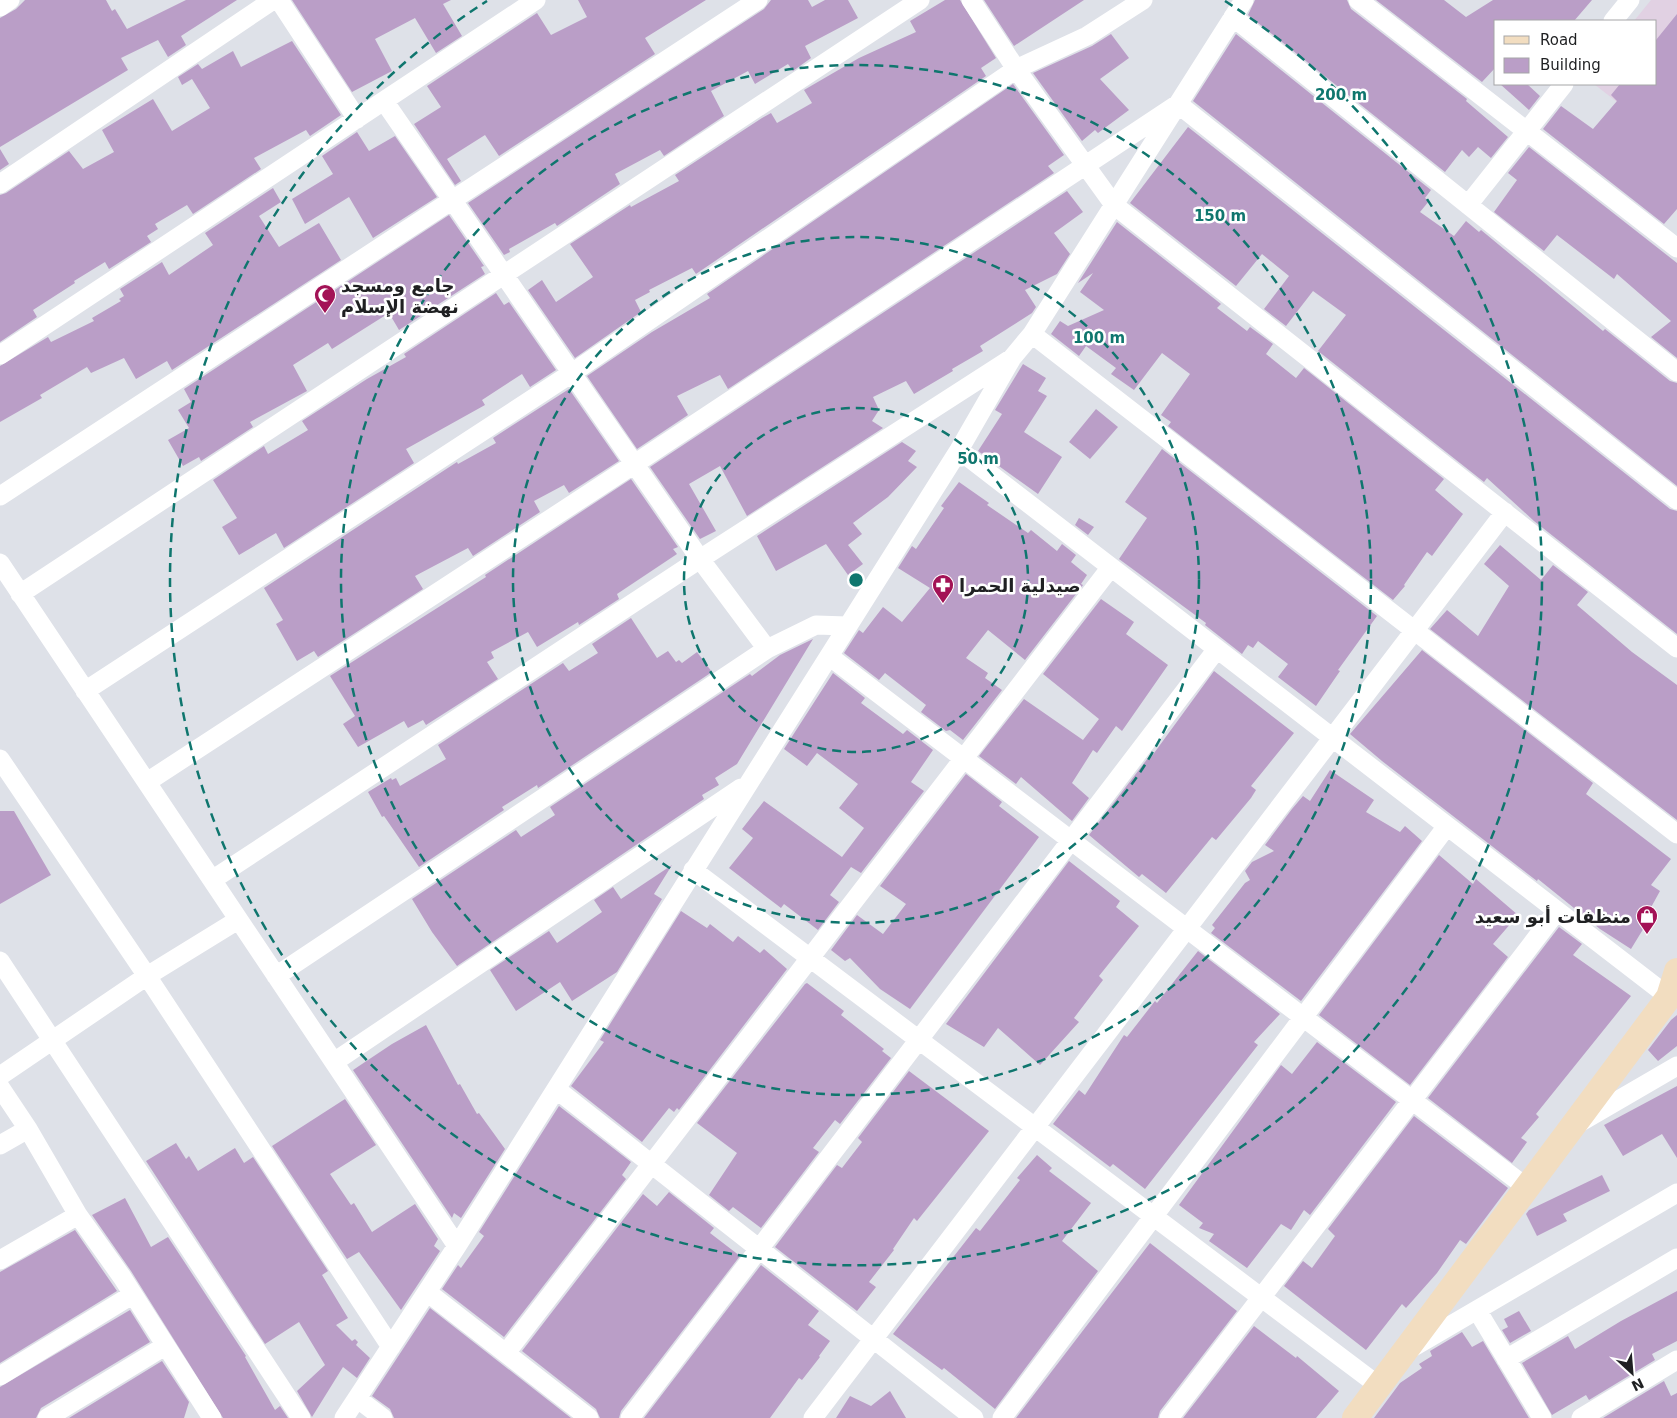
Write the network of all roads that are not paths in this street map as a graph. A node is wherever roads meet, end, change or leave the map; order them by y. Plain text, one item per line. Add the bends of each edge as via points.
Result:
1 (10, 0) edge
2 (273, 0) edge
3 (278, 0) edge
4 (536, 0) edge
5 (758, 0) edge
6 (920, 0) edge
7 (971, 0) edge
8 (1143, 0) edge
9 (1244, 0) edge
10 (1358, 0) edge
11 (1630, 0) edge
12 (0, 7) edge
13 (1233, 17) junction
14 (1614, 20) edge
15 (1016, 69) junction
16 (1563, 85) edge
17 (384, 101) junction
18 (1178, 104) junction
19 (356, 118) junction
20 (1526, 131) junction
21 (1086, 166) junction
22 (0, 184) edge
23 (452, 200) junction
24 (1114, 205) junction
25 (1468, 205) junction
26 (1677, 248) edge
27 (504, 274) junction
28 (1032, 334) junction
29 (0, 356) edge
30 (1012, 358) junction
31 (572, 372) junction
32 (1677, 372) edge
33 (959, 450) junction
34 (636, 463) junction
35 (0, 496) edge
36 (1677, 500) edge
37 (1505, 512) junction
38 (700, 560) junction
39 (0, 563) edge
40 (1111, 567) junction
41 (20, 594) junction
42 (847, 626) junction
43 (1415, 631) junction
44 (1677, 648) edge
45 (1217, 649) junction
46 (766, 650) junction
47 (829, 656) junction
48 (85, 691) junction
49 (1333, 738) junction
50 (0, 759) edge
51 (964, 759) junction
52 (147, 782) junction
53 (747, 784) junction
54 (1447, 826) junction
55 (1677, 834) edge
56 (1071, 840) junction
57 (693, 870) junction
58 (212, 880) junction
59 (1557, 911) junction
60 (238, 920) junction
61 (1187, 929) junction
62 (810, 958) junction
63 (0, 961) edge
64 (1677, 971) edge
65 (147, 976) junction
66 (276, 976) junction
67 (1673, 992) edge
68 (1303, 1017) junction
69 (53, 1040) junction
70 (919, 1040) junction
71 (334, 1062) junction
72 (1677, 1066) edge
73 (0, 1076) edge
74 (0, 1087) edge
75 (556, 1089) junction
76 (1412, 1100) junction
77 (1035, 1127) junction
78 (1570, 1128) junction
79 (28, 1129) junction
80 (0, 1145) edge
81 (652, 1164) junction
82 (1526, 1187) junction
83 (1677, 1193) edge
84 (78, 1215) junction
85 (1154, 1216) junction
86 (457, 1246) junction
87 (759, 1249) junction
88 (1677, 1258) edge
89 (0, 1260) edge
90 (427, 1292) junction
91 (132, 1295) junction
92 (1261, 1297) junction
93 (1477, 1310) junction
94 (873, 1339) junction
95 (165, 1346) junction
96 (391, 1347) junction
97 (506, 1353) junction
98 (1401, 1354) junction
99 (1506, 1359) junction
100 (1677, 1360) edge
101 (0, 1376) edge
102 (1379, 1386) junction
103 (358, 1399) junction
104 (47, 1418) edge
105 (212, 1418) edge
106 (301, 1418) edge
107 (344, 1418) edge
108 (383, 1418) edge
109 (589, 1418) edge
110 (630, 1418) edge
111 (813, 1418) edge
112 (974, 1418) edge
113 (1002, 1418) edge
114 (1169, 1418) edge
115 (1355, 1418) edge
116 (1542, 1418) edge
117 (1581, 1418) edge

1 - 12 street
2 - 22 street
3 - 19 street
4 - 17 street
5 - 23 street
6 - 27 street
7 - 15 street
8 - 15 street via 1087,36
9 - 13 street
10 - 20 street
11 - 14 street
13 - 18 street
13 - 25 street
15 - 21 street
15 - 31 street
16 - 20 street
17 - 19 street
17 - 23 street
18 - 21 street
18 - 24 street
18 - 36 street
19 - 29 street
20 - 25 street
20 - 26 street
21 - 24 street
21 - 34 street
23 - 27 street
23 - 35 street
24 - 28 street
24 - 37 street
25 - 32 street
27 - 31 street
27 - 41 street
28 - 30 street
28 - 43 street
30 - 33 street
30 - 38 street
31 - 34 street
31 - 48 street
33 - 40 street
33 - 42 street
34 - 38 street
34 - 52 street
37 - 43 street
37 - 44 street
38 - 46 street
38 - 58 street
39 - 41 street
40 - 45 street
40 - 51 street
41 - 48 street
42 - 46 street via 816,625
42 - 47 street
43 - 49 street
43 - 55 street
45 - 49 street
45 - 56 street
46 - 66 street
47 - 51 street
47 - 53 street
48 - 52 street
49 - 54 street
49 - 61 street
50 - 65 street
51 - 56 street
51 - 62 street
52 - 58 street
53 - 57 street
53 - 71 street
54 - 59 street
54 - 68 street
56 - 61 street
56 - 70 street
57 - 62 street
57 - 75 street
58 - 60 street
59 - 67 street
59 - 76 street
60 - 65 street
60 - 66 street
61 - 68 street
61 - 77 street
62 - 70 street
62 - 81 street
63 - 69 street
64 - 67 main road
65 - 69 street
65 - 96 street
66 - 71 street
67 - 78 main road
68 - 76 street
68 - 85 street
69 - 73 street
69 - 106 street
70 - 77 street
70 - 87 street
71 - 86 street
72 - 78 street
74 - 79 street
75 - 81 street
75 - 86 street
76 - 82 street
76 - 92 street
77 - 85 street
77 - 94 street
78 - 82 main road
79 - 80 street
79 - 84 street
81 - 87 street
81 - 97 street
82 - 98 main road
83 - 93 street
84 - 89 street
84 - 91 street
85 - 92 street
85 - 113 street
86 - 90 street
87 - 94 street
87 - 110 street
88 - 99 street
90 - 96 street
90 - 97 street
91 - 95 street
91 - 101 street
92 - 102 street
92 - 114 street
93 - 98 street
93 - 99 street
94 - 111 street
94 - 112 street
95 - 104 street
95 - 105 street
96 - 103 street
97 - 109 street
98 - 102 main road
99 - 116 street
100 - 117 street
102 - 115 main road
103 - 107 street
103 - 108 street

